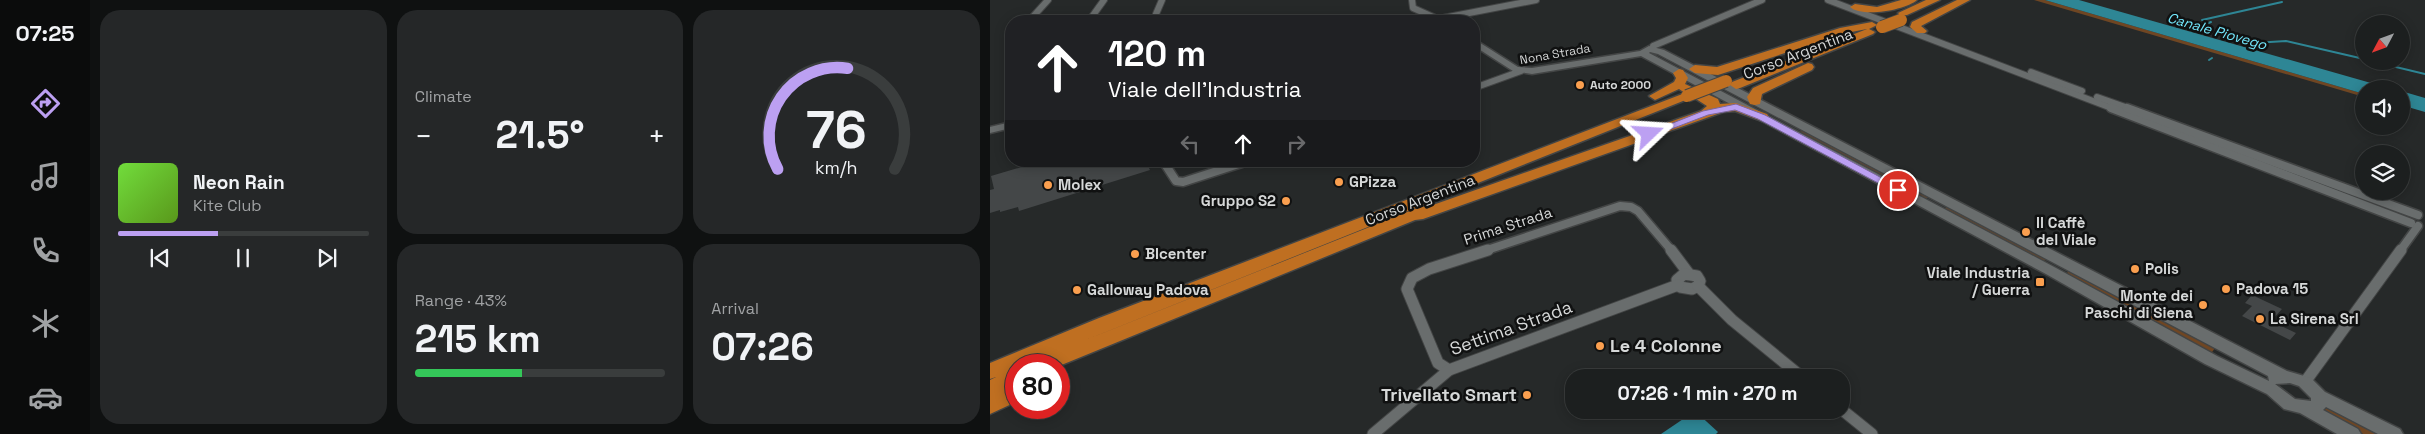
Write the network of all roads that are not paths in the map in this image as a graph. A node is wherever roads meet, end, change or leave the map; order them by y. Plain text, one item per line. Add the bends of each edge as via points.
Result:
1 (1048, 0) edge
2 (1104, 0) edge
3 (1162, 0) edge
4 (1412, 0) edge
5 (1536, 0) edge
6 (1762, 0) edge
7 (1828, 0) edge
8 (1835, 0) edge
9 (1912, 0) edge
10 (1935, 0) edge
11 (1950, 0) edge
12 (1965, 0) edge
13 (1855, 8) junction
14 (1156, 14) dead end
15 (1034, 15) edge
16 (1093, 15) edge
17 (1429, 15) edge
18 (1464, 15) edge
19 (1897, 18) junction
20 (1877, 26) junction
21 (1921, 31) junction
22 (1480, 46) edge
23 (1653, 49) junction
24 (1642, 53) junction
25 (1695, 69) junction
26 (1521, 71) junction
27 (1678, 73) junction
28 (2038, 81) junction
29 (2055, 81) junction
30 (1480, 86) edge
31 (2070, 90) junction
32 (1686, 95) junction
33 (1755, 101) junction
34 (1706, 113) junction
35 (1762, 117) junction
36 (1005, 126) edge
37 (990, 130) edge
38 (2214, 144) junction
39 (1167, 167) edge
40 (1229, 167) edge
41 (1946, 200) junction
42 (1932, 208) junction
43 (2421, 216) edge
44 (1381, 222) junction
45 (2418, 226) edge
46 (2064, 262) junction
47 (1275, 264) junction
48 (2051, 271) junction
49 (1689, 274) junction
50 (1678, 285) junction
51 (1698, 286) junction
52 (1065, 354) edge
53 (1070, 354) edge
54 (990, 358) edge
55 (1005, 368) edge
56 (1791, 369) edge
57 (1449, 370) junction
58 (990, 371) edge
59 (2282, 376) junction
60 (1005, 381) edge
61 (2305, 382) junction
62 (990, 388) edge
63 (2273, 390) junction
64 (2319, 396) junction
65 (1005, 398) edge
66 (990, 406) edge
67 (2304, 408) junction
68 (1850, 416) edge
69 (1373, 434) edge
70 (1872, 434) edge
71 (2352, 434) edge
72 (2394, 434) edge

1 - 15 street
2 - 16 street
3 - 14 street
4 - 17 street via 1413,8
5 - 18 street
6 - 23 street via 1653,46
7 - 28 street
8 - 13 street
9 - 13 highway via 1877,10
10 - 19 highway, Corso Argentina
11 - 19 highway, Corso Argentina
12 - 21 highway via 1916,24 1915,27
13 - 21 street
19 - 20 highway, Corso Argentina, bridge
20 - 25 highway via 1844,30 1718,71
20 - 32 highway, Corso Argentina via 1731,83
20 - 33 highway via 1869,39 1758,91 1752,97
21 - 29 street
22 - 26 street
23 - 24 street, Nona Strada
23 - 25 street
24 - 26 street, Nona Strada
24 - 27 street
25 - 33 street
26 - 30 street, Nona Strada
27 - 32 highway
27 - 35 street
28 - 29 street
28 - 31 street
29 - 31 street
31 - 38 street
32 - 34 highway via 1688,88 1713,102 1714,107
32 - 44 highway, Corso Argentina
32 - 44 highway via 1566,133
33 - 41 street
34 - 35 highway via 1729,106
34 - 44 highway
35 - 42 street
36 - 37 street
38 - 43 street
38 - 45 street
39 - 40 street via 1176,181 1183,182
41 - 42 street
41 - 46 street
42 - 48 street
43 - 45 street via 2407,217
44 - 47 highway, Corso Argentina
45 - 61 street
46 - 48 street
46 - 59 street
47 - 52 highway, Corso Argentina
47 - 53 highway via 1212,303 1130,336
47 - 54 highway via 1224,271 1105,312
48 - 63 street via 2211,360
49 - 50 street via 1678,278
49 - 51 street, Prima Strada via 1699,278
49 - 57 street, Prima Strada via 1638,211 1620,206 1429,269 1412,278 1407,289 1438,363
50 - 51 street via 1688,289
50 - 57 street, Settima Strada
51 - 56 street, Prima Strada via 1732,320
55 - 58 highway, Corso Argentina
57 - 69 street, Settima Strada
59 - 61 street
59 - 63 street via 2272,380
60 - 62 highway
61 - 64 street
63 - 67 street via 2290,404
64 - 67 street via 2316,407
64 - 72 street
65 - 66 highway
67 - 71 street
68 - 70 street

